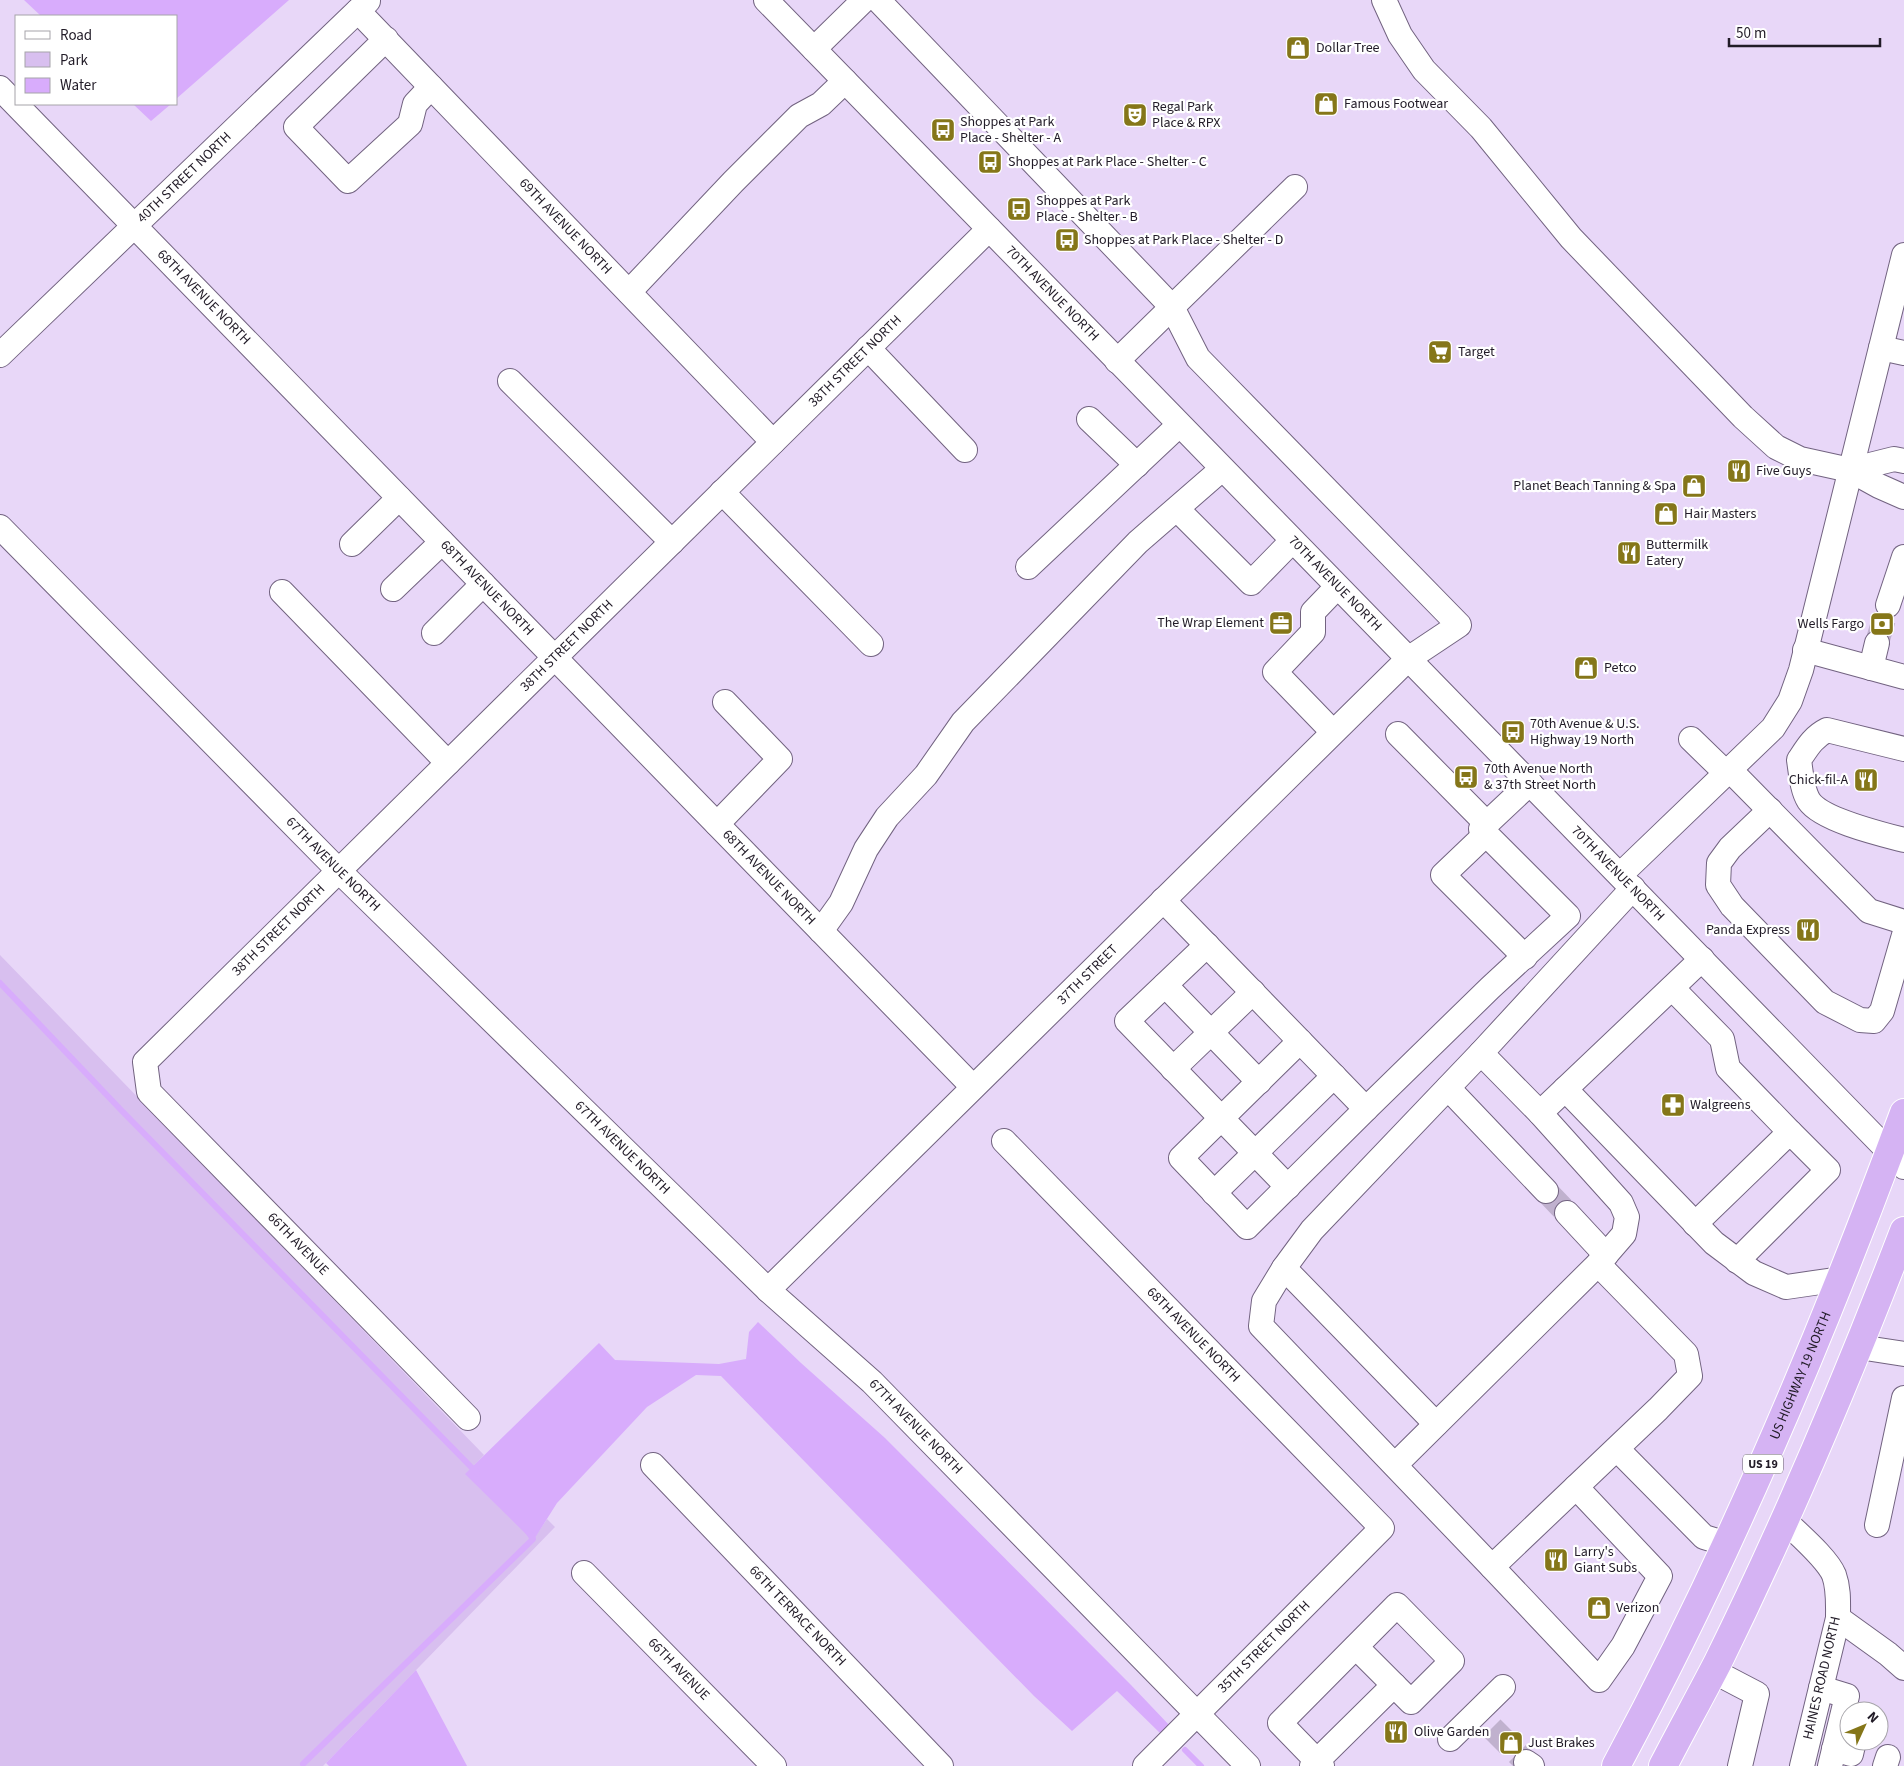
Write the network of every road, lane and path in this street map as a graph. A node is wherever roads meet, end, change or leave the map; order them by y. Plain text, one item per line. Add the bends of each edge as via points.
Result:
1 (766, 0) edge
2 (864, 0) edge
3 (878, 0) edge
4 (1384, 0) edge
5 (363, 5) edge
6 (386, 40) junction
7 (814, 49) junction
8 (845, 81) junction
9 (432, 87) junction
10 (0, 88) edge
11 (15, 103) edge
12 (17, 105) edge
13 (1295, 187) dead end
14 (135, 227) junction
15 (989, 229) junction
16 (1904, 255) edge
17 (629, 292) junction
18 (1172, 307) junction
19 (868, 348) junction
20 (1881, 348) junction
21 (1904, 353) edge
22 (0, 355) edge
23 (1117, 361) junction
24 (510, 381) dead end
25 (1089, 419) dead end
26 (1179, 425) junction
27 (773, 442) junction
28 (966, 450) dead end
29 (1904, 462) edge
30 (1137, 465) junction
31 (1222, 469) junction
32 (1850, 470) junction
33 (722, 492) junction
34 (1904, 497) edge
35 (399, 498) junction
36 (1177, 509) junction
37 (0, 527) edge
38 (1292, 540) junction
39 (442, 542) junction
40 (672, 542) junction
41 (352, 544) dead end
42 (1904, 557) edge
43 (1028, 567) dead end
44 (483, 584) junction
45 (1337, 587) junction
46 (393, 589) dead end
47 (282, 592) dead end
48 (1888, 605) tunnel mouth
49 (434, 634) dead end
50 (1877, 643) tunnel mouth
51 (871, 644) dead end
52 (1805, 650) junction
53 (555, 658) junction
54 (1408, 659) junction
55 (1871, 668) junction
56 (1904, 677) edge
57 (725, 702) dead end
58 (1333, 732) junction
59 (1398, 734) dead end
60 (1691, 739) dead end
61 (1904, 750) edge
62 (448, 763) junction
63 (1728, 772) junction
64 (1530, 783) junction
65 (1770, 810) junction
66 (1819, 811) junction
67 (717, 824) junction
68 (1486, 829) junction
69 (1794, 835) junction
70 (1904, 840) edge
71 (339, 870) junction
72 (1627, 882) junction
73 (1163, 900) junction
74 (1904, 922) edge
75 (821, 931) junction
76 (1902, 942) edge
77 (1207, 945) junction
78 (1525, 957) junction
79 (1702, 959) junction
80 (1166, 985) junction
81 (1672, 988) junction
82 (1253, 992) junction
83 (1211, 1032) junction
84 (1300, 1041) junction
85 (1481, 1053) junction
86 (145, 1062) joint
87 (1173, 1069) junction
88 (1334, 1076) junction
89 (1259, 1082) junction
90 (973, 1087) junction
91 (1448, 1088) junction
92 (1565, 1089) junction
93 (1366, 1109) junction
94 (1540, 1113) junction
95 (1904, 1113) edge
96 (1221, 1118) junction
97 (1790, 1132) junction
98 (1004, 1141) dead end
99 (1255, 1153) junction
100 (1897, 1160) edge
101 (1288, 1187) junction
102 (1546, 1191) tunnel mouth
103 (1214, 1193) junction
104 (1568, 1213) tunnel mouth
105 (1695, 1224) junction
106 (1904, 1231) edge
107 (1602, 1259) junction
108 (1737, 1261) junction
109 (1284, 1268) junction
110 (1841, 1279) junction
111 (768, 1290) junction
112 (1859, 1347) junction
113 (1904, 1354) edge
114 (1903, 1409) edge
115 (468, 1418) dead end
116 (1436, 1424) junction
117 (1617, 1448) junction
118 (653, 1465) dead end
119 (1395, 1465) junction
120 (1576, 1488) junction
121 (1784, 1520) junction
122 (1877, 1525) dead end
123 (1382, 1528) joint
124 (1727, 1544) junction
125 (1492, 1567) junction
126 (584, 1573) dead end
127 (1838, 1618) junction
128 (1356, 1647) junction
129 (1904, 1668) edge
130 (1713, 1671) junction
131 (1394, 1685) junction
132 (1503, 1687) dead end
133 (1821, 1688) junction
134 (1847, 1701) edge
135 (1197, 1715) junction
136 (1450, 1739) dead end
137 (1317, 1764) edge
138 (774, 1766) edge
139 (941, 1766) edge
140 (1145, 1766) edge
141 (1248, 1766) edge
142 (1616, 1766) edge
143 (1663, 1766) edge
144 (1740, 1766) edge
145 (1803, 1766) edge

1 - 7 street, 70TH AVENUE NORTH
2 - 7 street
3 - 18 street
4 - 32 street via 1400,35 1424,70 1481,128 1571,238 1743,417 1776,447 1800,459
5 - 6 street, 69TH AVENUE NORTH
5 - 14 street, 40TH STREET NORTH
6 - 9 street, 69TH AVENUE NORTH
6 - 9 street via 296,126 348,182 410,124 415,104
7 - 8 street, 70TH AVENUE NORTH
8 - 15 street, 70TH AVENUE NORTH
8 - 17 street via 821,104 799,116
9 - 17 street, 69TH AVENUE NORTH
10 - 11 street, 68TH AVENUE NORTH
12 - 14 street, 68TH AVENUE NORTH
13 - 18 street
14 - 22 street, 40TH STREET NORTH
14 - 35 street, 68TH AVENUE NORTH
15 - 19 street, 38TH STREET NORTH
15 - 23 street, 70TH AVENUE NORTH
16 - 20 street
17 - 27 street, 69TH AVENUE NORTH
18 - 23 street
18 - 54 street, 37TH STREET via 1198,358 1459,625
19 - 27 street, 38TH STREET NORTH
19 - 28 street
20 - 21 street
20 - 32 street
23 - 26 street, 70TH AVENUE NORTH
24 - 40 street
25 - 30 street
26 - 30 street
26 - 31 street, 70TH AVENUE NORTH
27 - 33 street, 38TH STREET NORTH
29 - 32 street via 1894,459
30 - 43 street
31 - 36 street
31 - 38 street, 70TH AVENUE NORTH
32 - 34 street
32 - 52 street
33 - 40 street, 38TH STREET NORTH
33 - 51 street
35 - 39 street, 68TH AVENUE NORTH
35 - 41 street
36 - 38 street via 1251,583
36 - 75 street via 1138,542 963,722 866,849 841,903
37 - 71 street, 67TH AVENUE NORTH
38 - 45 street, 70TH AVENUE NORTH
39 - 44 street, 68TH AVENUE NORTH
39 - 46 street
40 - 53 street, 38TH STREET NORTH
42 - 48 street
44 - 49 street
44 - 53 street, 68TH AVENUE NORTH
45 - 54 street, 70TH AVENUE NORTH
45 - 58 street via 1313,612 1313,632 1275,672
47 - 62 street
50 - 55 street
52 - 55 street
52 - 63 street via 1790,701 1773,728
53 - 62 street, 38TH STREET NORTH
53 - 67 street, 68TH AVENUE NORTH
54 - 58 street, 37TH STREET
54 - 64 street, 70TH AVENUE NORTH
55 - 56 street
57 - 67 street via 780,759
58 - 73 street, 37TH STREET
59 - 68 street
60 - 63 street
61 - 66 street via 1827,730 1819,734 1799,760 1809,800
62 - 71 street, 38TH STREET NORTH
63 - 65 street
63 - 72 street
64 - 68 street
64 - 72 street, 70TH AVENUE NORTH
65 - 69 street
65 - 76 street via 1730,848 1719,864 1718,885 1732,906 1825,1002 1860,1020 1874,1021 1882,1010
66 - 69 street
66 - 70 street via 1857,827
67 - 75 street, 68TH AVENUE NORTH
68 - 78 street via 1443,875
68 - 78 street via 1568,916
69 - 74 street via 1868,911
71 - 86 street, 38TH STREET NORTH
71 - 111 street, 67TH AVENUE NORTH
72 - 79 street, 70TH AVENUE NORTH
72 - 85 street
73 - 77 street
73 - 90 street, 37TH STREET
75 - 90 street, 68TH AVENUE NORTH
77 - 80 street
77 - 82 street
78 - 93 street
79 - 81 street
79 - 100 street, 70TH AVENUE NORTH
80 - 83 street
80 - 87 street via 1127,1021
81 - 92 street
81 - 97 street via 1722,1040 1728,1068
82 - 83 street
82 - 84 street
83 - 87 street
83 - 89 street
84 - 88 street
84 - 89 street
85 - 91 street
85 - 94 street
86 - 115 street, 66TH AVENUE via 149,1092
87 - 96 street
88 - 93 street
88 - 99 street
89 - 96 street
90 - 111 street, 37TH STREET
91 - 102 street
91 - 109 street via 1312,1230
92 - 94 street
92 - 105 street
93 - 101 street
94 - 107 street via 1621,1202 1627,1217 1624,1234
95 - 100 highway, US HIGHWAY 19 NORTH / US 19
96 - 99 street
96 - 103 street via 1181,1158
97 - 105 street
97 - 108 street via 1828,1170
98 - 123 street, 68TH AVENUE NORTH
99 - 101 street
99 - 103 street
100 - 110 highway, US HIGHWAY 19 NORTH / US 19
101 - 103 street via 1247,1227
104 - 107 street
105 - 108 street
106 - 112 highway, US 19
107 - 116 street
107 - 117 street via 1686,1354 1690,1376
108 - 110 street via 1754,1273 1786,1287
109 - 116 street
109 - 119 street via 1264,1301 1261,1326
110 - 124 highway, US HIGHWAY 19 NORTH / US 19
111 - 135 street, 67TH AVENUE NORTH via 872,1382
112 - 113 street
112 - 121 highway, US 19
114 - 122 street
116 - 119 street
117 - 120 street
117 - 124 street via 1704,1537
118 - 139 street, 66TH TERRACE NORTH
119 - 125 street
120 - 125 street
120 - 125 street via 1660,1576 1623,1646 1599,1680
121 - 127 street, HAINES ROAD NORTH via 1833,1574 1838,1593
121 - 130 highway, US 19
123 - 135 street, 35TH STREET NORTH
124 - 142 highway, US HIGHWAY 19 NORTH / US 19 via 1690,1624
126 - 138 street, 66TH AVENUE
127 - 129 street
127 - 133 street, HAINES ROAD NORTH
128 - 131 street
128 - 131 street via 1398,1605 1452,1661 1411,1702
128 - 137 street via 1280,1723
130 - 143 highway, US 19
130 - 144 street via 1757,1694
131 - 137 street
132 - 136 street via 1485,1720
133 - 134 street via 1847,1696
133 - 145 street, HAINES ROAD NORTH
135 - 140 street, 35TH STREET NORTH
135 - 141 street, 67TH AVENUE NORTH

